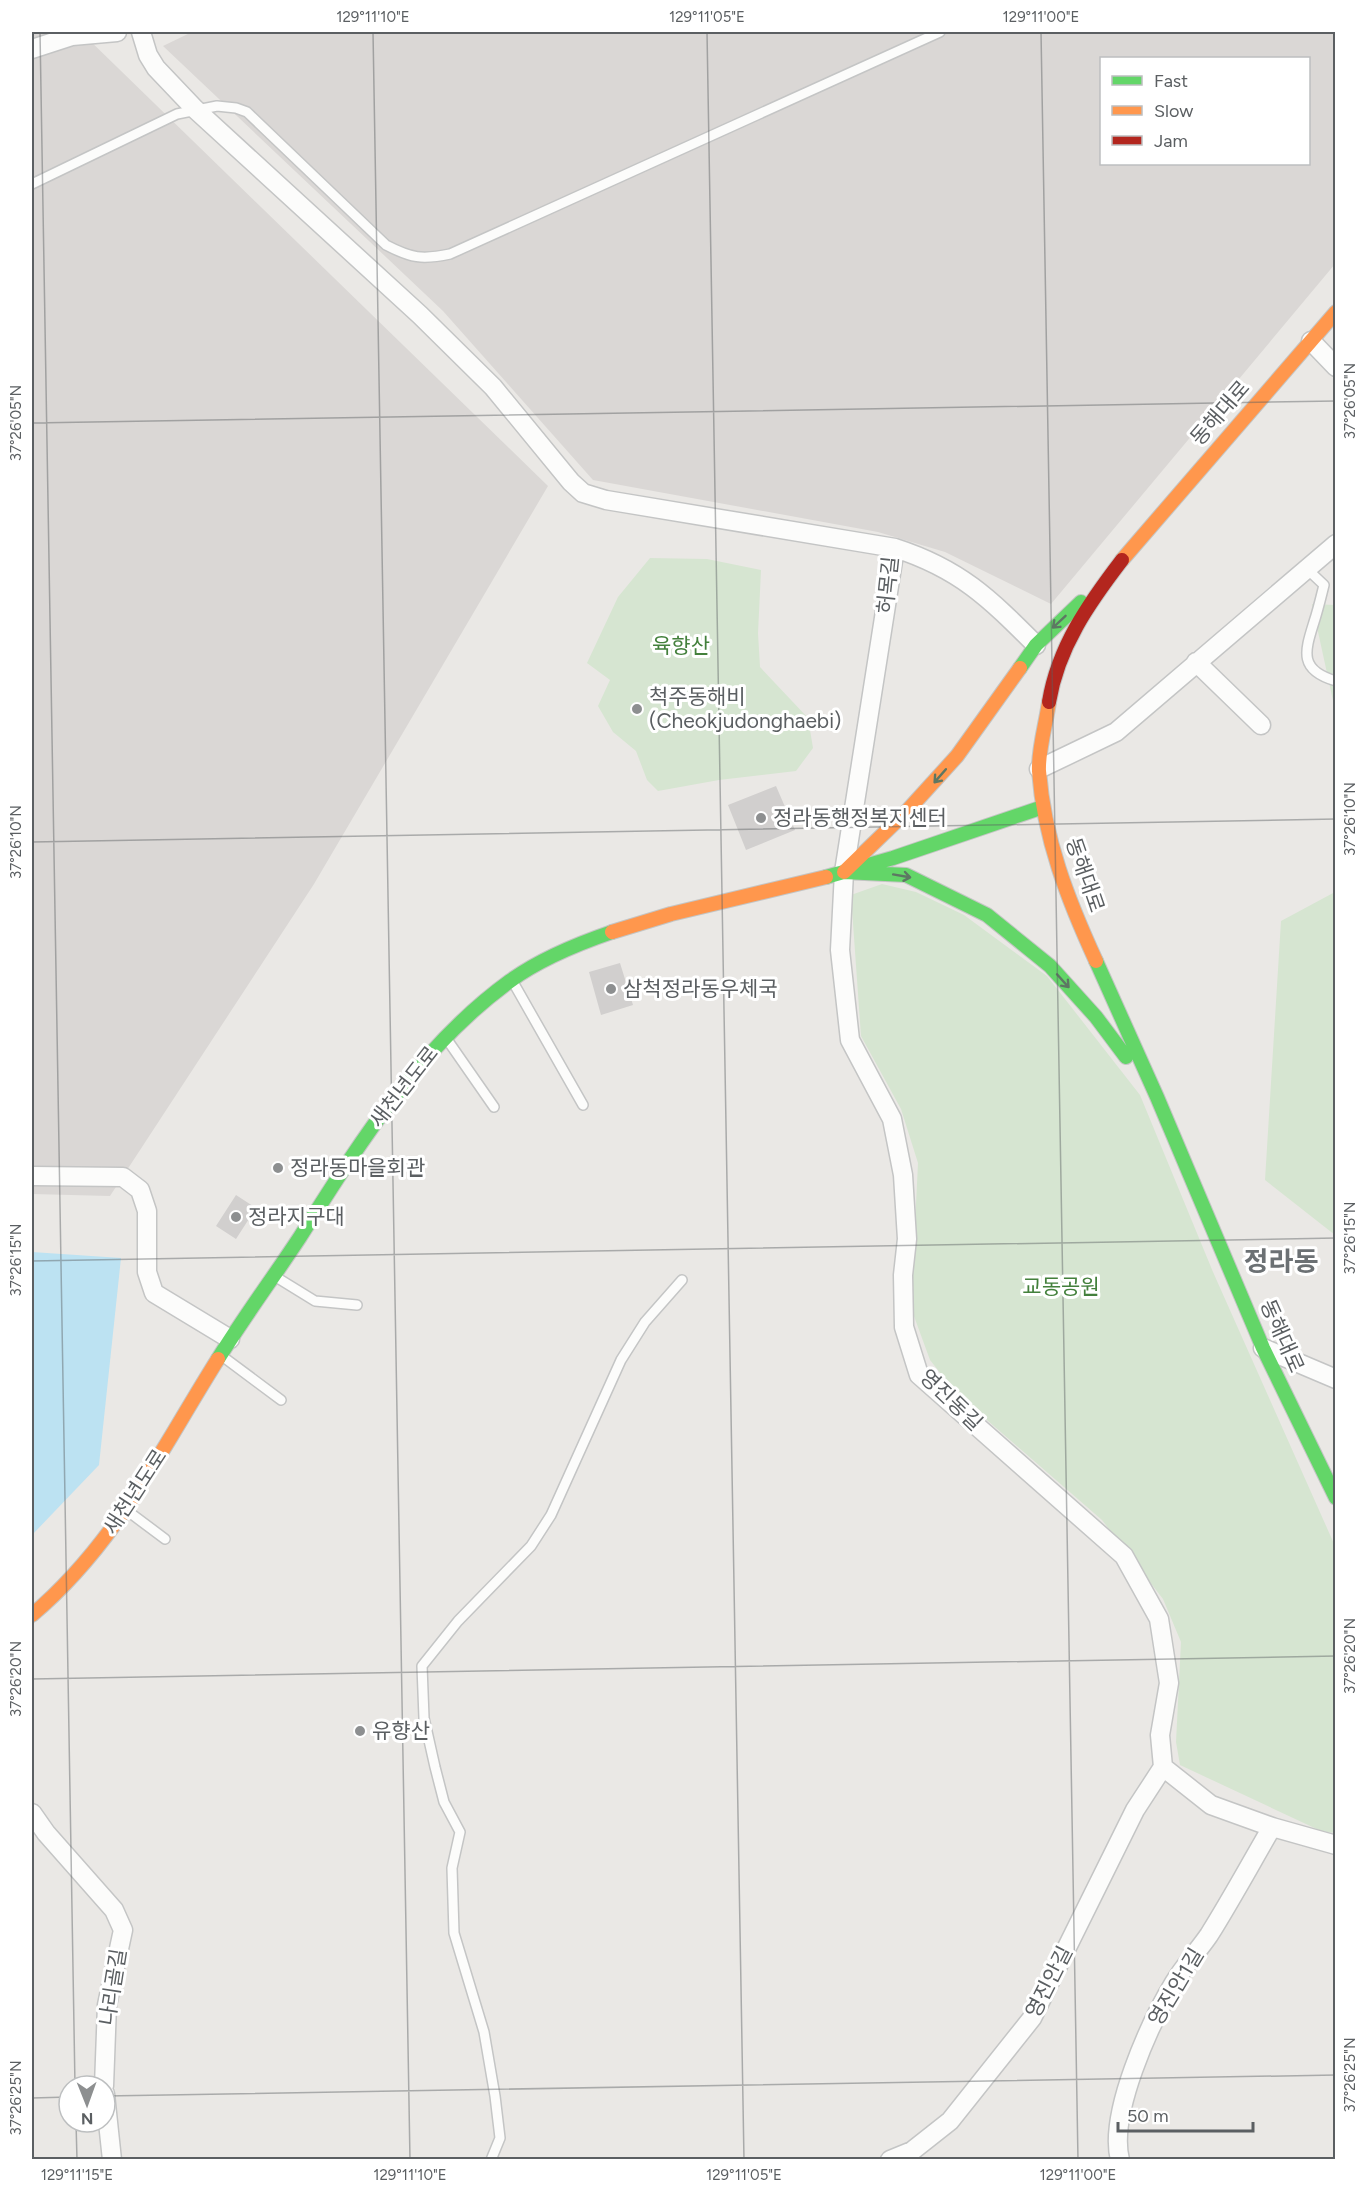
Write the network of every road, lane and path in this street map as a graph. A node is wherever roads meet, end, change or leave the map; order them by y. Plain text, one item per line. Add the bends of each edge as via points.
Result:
1 (117, 32) edge
2 (141, 32) edge
3 (940, 32) edge
4 (32, 49) edge
5 (195, 109) junction
6 (32, 184) edge
7 (1335, 312) edge
8 (1311, 341) junction
9 (1335, 367) edge
10 (1335, 544) edge
11 (896, 548) junction
12 (1306, 568) junction
13 (1102, 582) junction
14 (1036, 645) junction
15 (1196, 662) junction
16 (1335, 681) edge
17 (1261, 725) dead end
18 (1039, 769) junction
19 (1043, 807) junction
20 (844, 872) junction
21 (512, 980) junction
22 (445, 1036) junction
23 (1157, 1097) junction
24 (583, 1105) dead end
25 (494, 1107) dead end
26 (32, 1176) edge
27 (274, 1276) junction
28 (682, 1280) dead end
29 (357, 1305) dead end
30 (225, 1347) junction
31 (1263, 1348) junction
32 (1335, 1379) edge
33 (281, 1400) dead end
34 (1335, 1498) edge
35 (127, 1511) junction
36 (165, 1539) dead end
37 (32, 1615) edge
38 (1163, 1767) junction
39 (32, 1812) edge
40 (1272, 1827) junction
41 (1335, 1845) edge
42 (104, 2074) edge
43 (109, 2134) edge
44 (112, 2160) edge
45 (491, 2160) edge
46 (890, 2160) edge
47 (1120, 2160) edge

1 - 4 street via 72,36
2 - 5 street, 허목길 via 156,68
3 - 5 lane via 450,254 433,258 414,258 386,245 247,112 217,106
5 - 6 lane
5 - 11 street, 허목길 via 494,387 584,493 606,500
7 - 8 main road, 동해대로
8 - 9 street
8 - 13 main road, 동해대로
10 - 12 street
11 - 14 street via 930,559 969,582
11 - 20 street, 허목길
12 - 15 street
12 - 16 lane via 1324,585 1307,636 1306,657 1312,668
13 -> 14 main road
13 - 18 main road, 동해대로 via 1072,631 1053,679
14 -> 20 main road via 957,756
15 - 17 street
15 - 18 street via 1116,732
18 - 19 main road, 동해대로
19 - 20 main road, 새천년도로
19 - 23 main road, 동해대로 via 1053,855 1071,907
20 - 21 main road, 새천년도로 via 598,936 553,955
20 -> 23 main road via 906,875 987,915 1050,966 1096,1017
20 - 38 street, 영진동길 via 840,950 850,1040 892,1119 903,1175 907,1239 903,1327 919,1375 1124,1556 1159,1619 1168,1683 1160,1735
21 - 22 main road, 새천년도로
21 - 24 lane
22 - 25 lane
22 - 27 main road, 새천년도로 via 392,1098
23 - 31 main road, 동해대로
26 - 30 street via 123,1177 140,1190 147,1211 147,1272 154,1293
27 - 29 lane via 315,1301
27 - 30 main road, 새천년도로
28 - 45 lane via 645,1322 621,1360 551,1515 531,1546 458,1621 422,1666 424,1718 435,1767 444,1802 460,1832 452,1868 454,1933 484,2032 495,2096 500,2138
30 - 33 lane
30 - 35 main road, 새천년도로
31 - 32 street
31 - 34 main road, 동해대로
35 - 36 lane
35 - 37 main road, 새천년도로 via 76,1578
38 - 40 street via 1210,1805
38 - 46 street, 영진안길 via 1135,1810 1032,2018 950,2121 912,2151
39 - 42 street, 나리골길 via 45,1833 114,1910 123,1930 107,2005
40 - 41 street
40 - 47 street, 영진안1길 via 1209,1935 1174,1982 1148,2034 1126,2092 1116,2143
43 - 44 street

